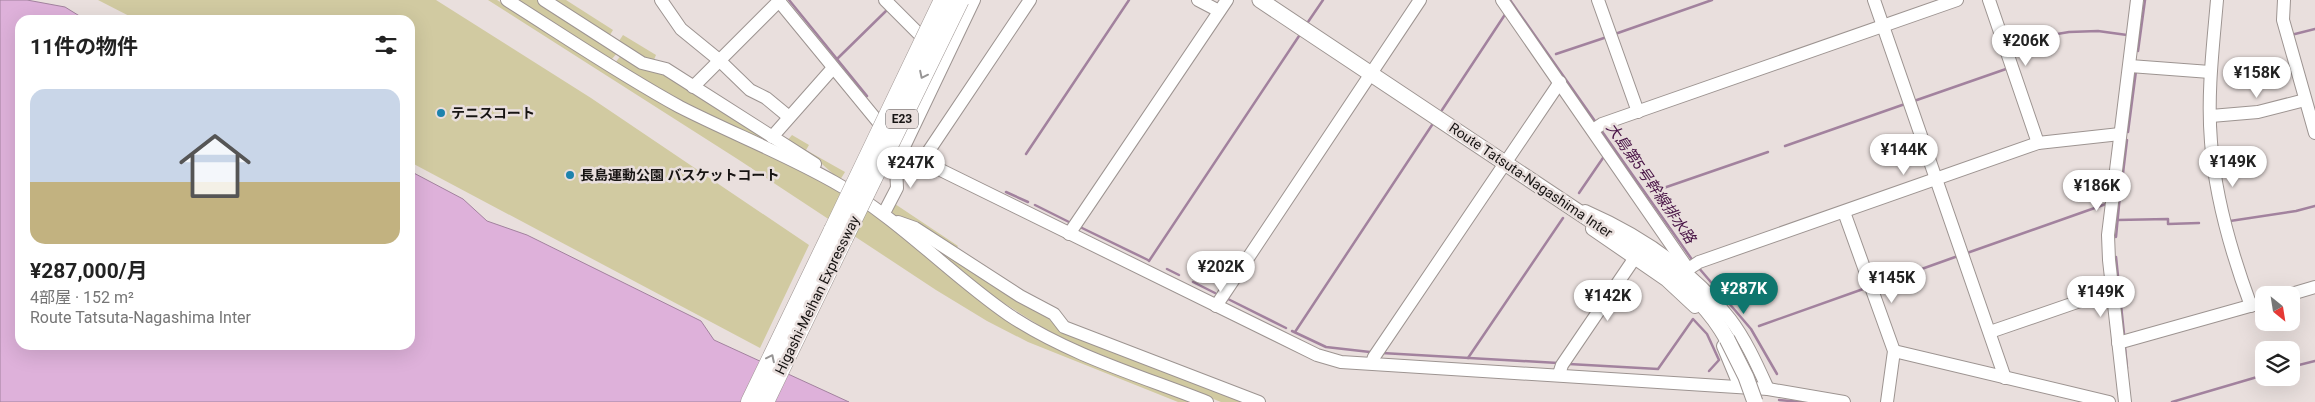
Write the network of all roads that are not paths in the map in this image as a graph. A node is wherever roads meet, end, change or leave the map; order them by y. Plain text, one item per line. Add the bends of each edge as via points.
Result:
1 (507, 0) edge
2 (544, 0) edge
3 (779, 0) edge
4 (884, 0) edge
5 (943, 0) edge
6 (960, 0) edge
7 (974, 0) edge
8 (1030, 0) edge
9 (1198, 0) edge
10 (1227, 0) edge
11 (1260, 0) edge
12 (1420, 0) edge
13 (1502, 0) edge
14 (1598, 0) edge
15 (1874, 0) edge
16 (1957, 0) edge
17 (1988, 0) edge
18 (2137, 0) edge
19 (2217, 0) edge
20 (2284, 0) edge
21 (664, 2) edge
22 (1219, 11) junction
23 (1883, 26) junction
24 (719, 60) junction
25 (945, 60) junction
26 (2130, 66) junction
27 (833, 68) junction
28 (2210, 72) junction
29 (1370, 73) junction
30 (1560, 82) junction
31 (693, 87) junction
32 (2310, 107) edge
33 (1638, 112) junction
34 (2211, 116) junction
35 (789, 117) junction
36 (1597, 128) junction
37 (2315, 133) edge
38 (2120, 134) junction
39 (772, 137) junction
40 (2038, 143) junction
41 (902, 151) junction
42 (922, 161) junction
43 (1504, 162) junction
44 (1936, 179) junction
45 (835, 182) junction
46 (1560, 200) junction
47 (1844, 212) junction
48 (887, 216) junction
49 (1069, 234) junction
50 (1634, 259) junction
51 (1690, 268) junction
52 (2315, 287) edge
53 (2112, 290) junction
54 (2300, 291) edge
55 (2255, 305) edge
56 (1216, 306) junction
57 (2250, 306) junction
58 (1990, 332) junction
59 (2118, 343) junction
60 (1894, 351) junction
61 (1372, 363) junction
62 (1559, 374) junction
63 (2005, 378) junction
64 (1740, 387) junction
65 (1768, 389) junction
66 (750, 402) edge
67 (766, 402) edge
68 (1207, 402) edge
69 (1259, 402) edge
70 (1755, 402) edge
71 (1844, 402) edge
72 (1887, 402) edge
73 (2109, 402) edge
74 (2125, 402) edge

1 - 45 street via 682,107
2 - 31 street via 642,63 666,68
3 - 24 street
3 - 27 street
4 - 25 street
66 -> 5 highway, Higashi-Meihan Expressway / E23, bridge
6 -> 67 highway, Higashi-Meihan Expressway / E23, bridge
7 - 25 street
8 - 42 street
9 - 22 street
10 - 22 street
11 - 29 main road, Route Tatsuta-Nagashima Inter
12 - 29 street
13 - 30 street
14 - 33 street
15 - 23 street
16 - 23 street
17 - 40 street
18 - 26 street
19 - 28 street
20 - 32 street via 2283,20
21 - 24 street via 681,29
22 - 49 street
23 - 33 street
23 - 44 street
24 - 31 street
24 - 35 street via 750,90 766,98
25 - 41 street
26 - 28 street
26 - 38 street
27 - 35 street
27 - 41 street
28 - 34 street
29 - 43 main road, Route Tatsuta-Nagashima Inter
29 - 56 street
30 - 36 street
30 - 43 street
31 - 39 street
32 - 34 street
32 - 37 street
33 - 36 street
34 - 57 street via 2213,159 2235,262
35 - 39 street
36 - 51 street
38 - 40 street
38 - 53 street via 2108,236
39 - 45 street via 820,167
40 - 44 street
41 - 42 street
41 - 48 street via 896,167 897,188
42 - 49 street
43 - 46 main road, Route Tatsuta-Nagashima Inter
43 - 61 street
44 - 47 street
44 - 58 street
45 - 48 street
46 - 50 street via 1569,212
46 - 51 street via 1605,220
46 - 70 main road, Route Tatsuta-Nagashima Inter, bridge via 1670,274 1700,301 1720,326
47 - 51 street
47 - 60 street
48 - 68 street via 980,293 1044,336
48 - 69 street via 915,228 1020,296 1054,314 1064,327
49 - 56 street
50 - 62 street
50 - 64 street via 1666,280 1698,309 1714,330
51 - 65 street via 1745,343
52 - 54 street
53 - 58 street
53 - 59 street
55 - 57 street
56 - 61 street via 1317,355 1341,362
57 - 59 street
58 - 63 street
59 - 74 street
60 - 63 street
60 - 72 street
61 - 62 street
62 - 64 street
63 - 73 street
64 - 65 street
65 - 71 street

